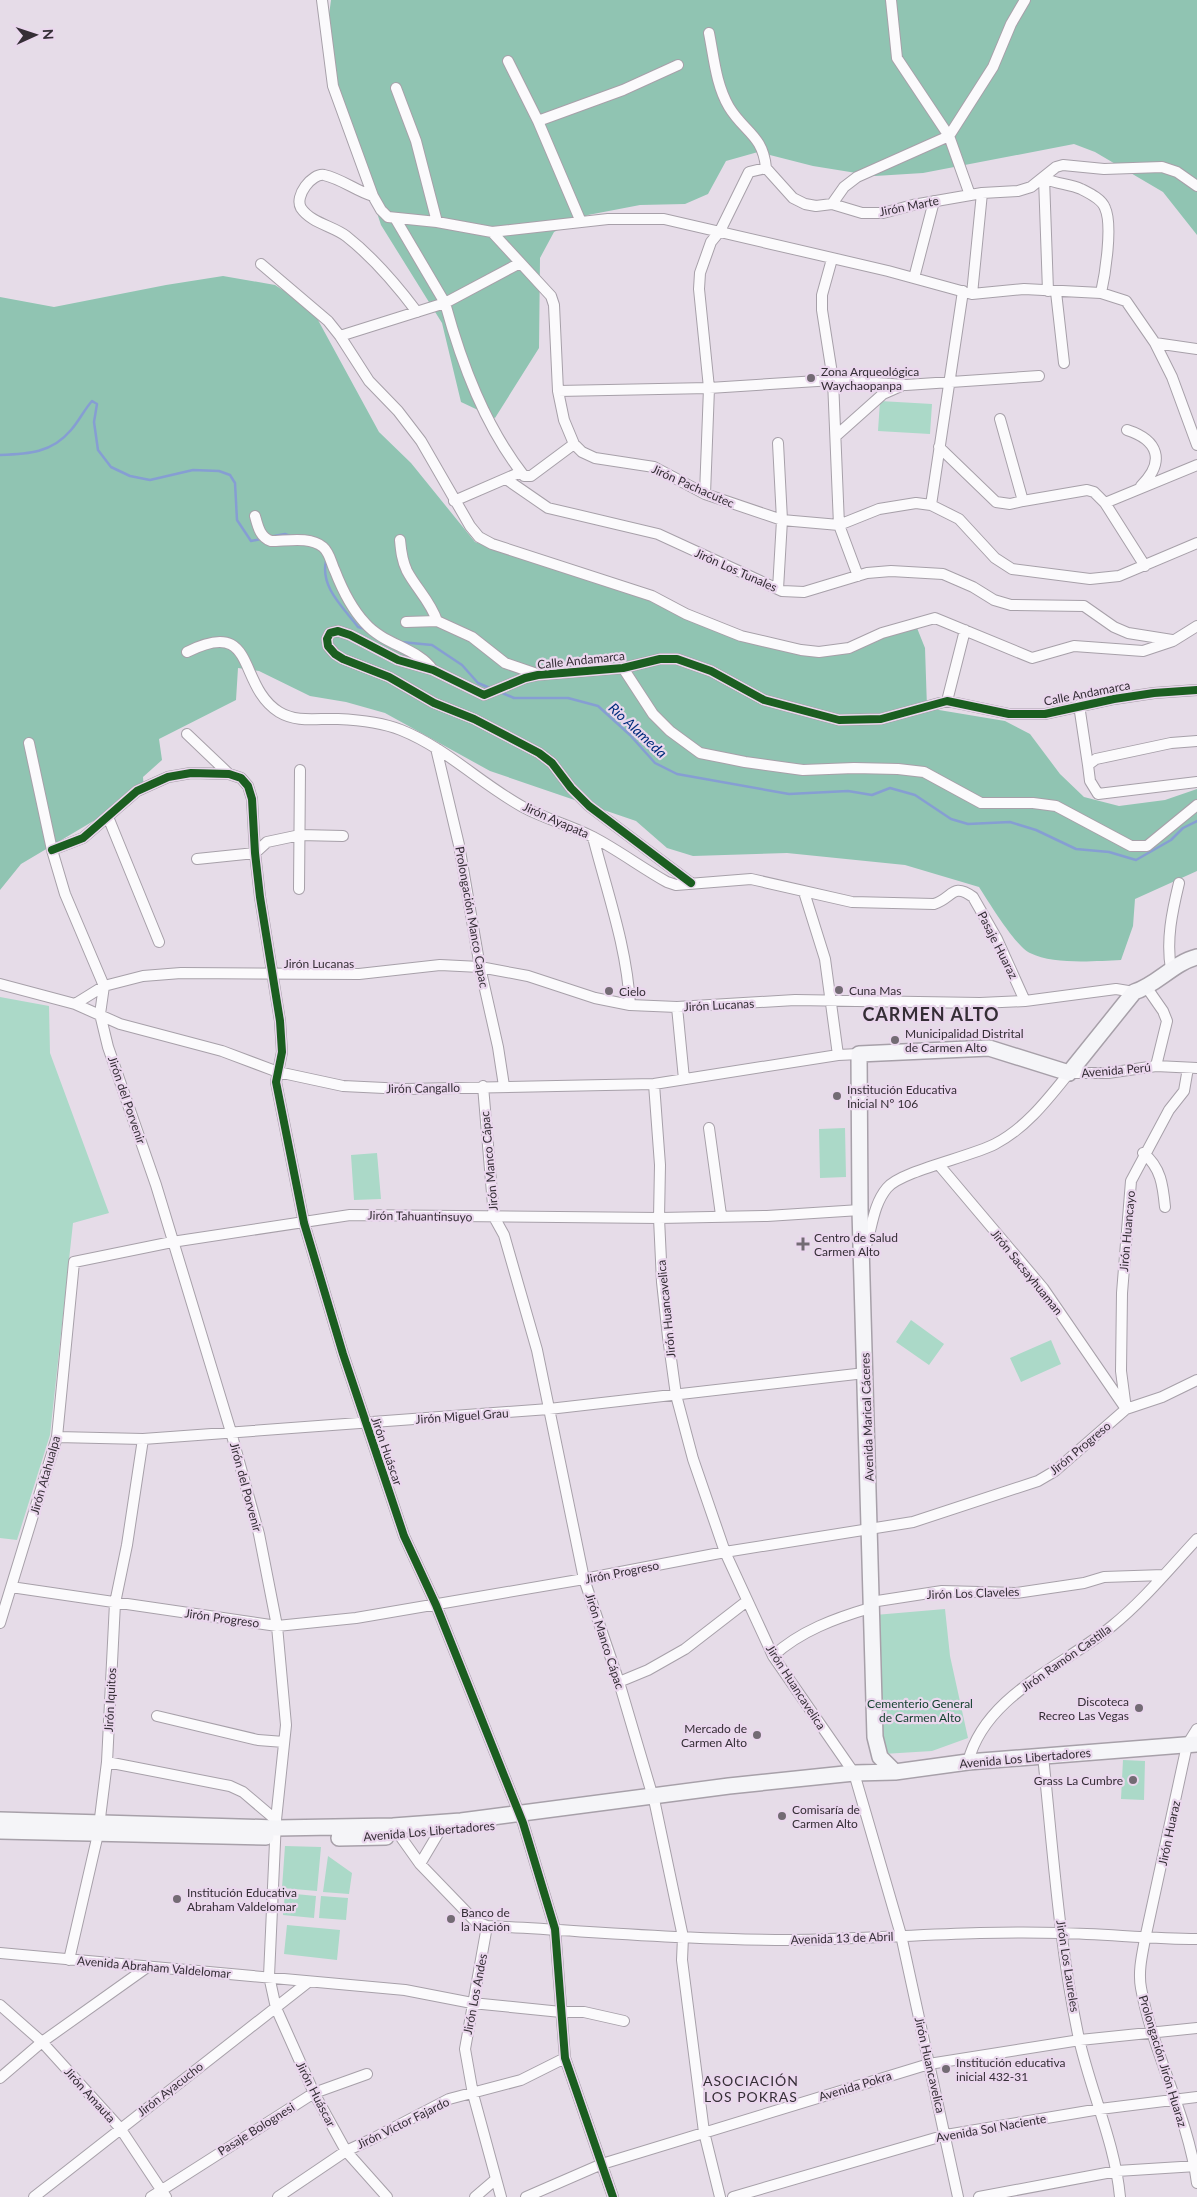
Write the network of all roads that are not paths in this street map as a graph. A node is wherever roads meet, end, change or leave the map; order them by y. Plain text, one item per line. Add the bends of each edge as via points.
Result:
1 (322, 0) edge
2 (891, 0) edge
3 (1025, 0) edge
4 (709, 33) dead end
5 (508, 60) dead end
6 (678, 65) dead end
7 (396, 88) dead end
8 (538, 121) junction
9 (949, 136) junction
10 (766, 168) junction
11 (1044, 178) junction
12 (1197, 186) edge
13 (982, 194) junction
14 (970, 195) junction
15 (374, 196) junction
16 (934, 201) junction
17 (832, 204) junction
18 (395, 218) junction
19 (437, 222) junction
20 (581, 222) junction
21 (720, 231) junction
22 (492, 232) junction
23 (832, 259) junction
24 (520, 263) junction
25 (262, 264) dead end
26 (914, 278) junction
27 (1052, 291) junction
28 (967, 292) junction
29 (1100, 293) junction
30 (445, 303) junction
31 (417, 312) junction
32 (340, 336) junction
33 (1155, 343) junction
34 (1197, 350) edge
35 (1064, 363) dead end
36 (1039, 376) dead end
37 (833, 380) junction
38 (948, 381) junction
39 (906, 384) junction
40 (709, 388) junction
41 (558, 391) junction
42 (1000, 419) dead end
43 (1127, 430) dead end
44 (837, 435) junction
45 (574, 444) junction
46 (778, 444) dead end
47 (1197, 445) edge
48 (939, 447) junction
49 (1197, 465) edge
50 (521, 472) junction
51 (506, 479) junction
52 (1138, 488) junction
53 (705, 494) junction
54 (454, 501) junction
55 (1023, 501) junction
56 (1105, 503) junction
57 (931, 505) junction
58 (255, 516) dead end
59 (782, 520) junction
60 (839, 525) junction
61 (400, 540) dead end
62 (1197, 543) edge
63 (1145, 566) junction
64 (858, 576) junction
65 (778, 589) junction
66 (437, 621) junction
67 (406, 622) dead end
68 (1197, 626) edge
69 (965, 630) junction
70 (1173, 641) junction
71 (187, 652) dead end
72 (624, 668) junction
73 (433, 670) junction
74 (538, 674) junction
75 (1197, 690) edge
76 (947, 701) junction
77 (1079, 705) junction
78 (187, 734) dead end
79 (1197, 741) edge
80 (29, 743) dead end
81 (436, 748) junction
82 (1088, 765) junction
83 (300, 770) dead end
84 (229, 774) junction
85 (1197, 782) edge
86 (1197, 805) edge
87 (108, 817) junction
88 (300, 835) junction
89 (343, 836) dead end
90 (593, 837) junction
91 (52, 850) junction
92 (255, 853) junction
93 (197, 859) dead end
94 (1178, 883) dead end
95 (691, 884) junction
96 (299, 889) dead end
97 (804, 892) junction
98 (967, 892) joint
99 (159, 942) dead end
100 (1197, 957) edge
101 (480, 967) junction
102 (1171, 969) junction
103 (271, 974) junction
104 (0, 984) edge
105 (104, 986) junction
106 (1141, 990) junction
107 (831, 1000) junction
108 (1025, 1001) junction
109 (75, 1004) junction
110 (630, 1005) junction
111 (677, 1007) junction
112 (100, 1014) junction
113 (859, 1054) junction
114 (838, 1055) junction
115 (1156, 1066) junction
116 (1193, 1068) edge
117 (278, 1072) junction
118 (1069, 1073) junction
119 (684, 1078) junction
120 (654, 1084) junction
121 (483, 1086) junction
122 (504, 1086) junction
123 (709, 1128) dead end
124 (1144, 1154) junction
125 (939, 1165) junction
126 (1165, 1207) dead end
127 (860, 1210) junction
128 (721, 1215) junction
129 (494, 1217) junction
130 (659, 1218) junction
131 (304, 1224) junction
132 (172, 1242) junction
133 (862, 1258) junction
134 (74, 1262) joint
135 (865, 1373) junction
136 (1197, 1380) edge
137 (676, 1395) junction
138 (549, 1409) junction
139 (1126, 1409) junction
140 (366, 1423) junction
141 (231, 1432) junction
142 (57, 1437) junction
143 (143, 1438) junction
144 (871, 1529) junction
145 (1197, 1539) edge
146 (725, 1552) junction
147 (1164, 1574) junction
148 (584, 1579) junction
149 (11, 1587) junction
150 (747, 1601) junction
151 (115, 1603) junction
152 (436, 1605) junction
153 (871, 1605) junction
154 (0, 1623) edge
155 (277, 1626) junction
156 (773, 1656) junction
157 (619, 1682) junction
158 (156, 1716) dead end
159 (1197, 1729) edge
160 (875, 1738) junction
161 (284, 1742) junction
162 (1192, 1744) edge
163 (1043, 1756) junction
164 (107, 1762) junction
165 (968, 1762) junction
166 (895, 1772) junction
167 (854, 1773) junction
168 (654, 1800) junction
169 (521, 1818) junction
170 (0, 1820) edge
171 (439, 1827) junction
172 (99, 1828) junction
173 (276, 1828) junction
174 (0, 1831) edge
175 (395, 1831) junction
176 (420, 1864) junction
177 (487, 1926) junction
178 (554, 1929) junction
179 (1062, 1933) junction
180 (901, 1936) junction
181 (683, 1937) junction
182 (1145, 1939) junction
183 (1197, 1939) edge
184 (0, 1953) edge
185 (68, 1960) junction
186 (146, 1968) junction
187 (269, 1976) junction
188 (307, 1983) junction
189 (472, 2003) junction
190 (0, 2005) edge
191 (276, 2008) junction
192 (561, 2012) junction
193 (624, 2021) dead end
194 (1197, 2028) edge
195 (1153, 2033) junction
196 (1080, 2040) junction
197 (42, 2042) junction
198 (565, 2058) junction
199 (929, 2064) junction
200 (367, 2074) dead end
201 (0, 2078) edge
202 (314, 2093) junction
203 (473, 2094) junction
204 (1197, 2097) edge
205 (1176, 2099) junction
206 (1100, 2109) junction
207 (120, 2128) junction
208 (704, 2132) junction
209 (946, 2135) junction
210 (346, 2151) junction
211 (602, 2164) junction
212 (1195, 2166) edge
213 (1117, 2171) junction
214 (496, 2179) junction
215 (1197, 2183) edge
216 (163, 2193) edge
217 (34, 2197) edge
218 (151, 2197) edge
219 (278, 2197) edge
220 (387, 2197) edge
221 (475, 2197) edge
222 (501, 2197) edge
223 (526, 2197) edge
224 (613, 2197) edge
225 (720, 2197) edge
226 (733, 2197) edge
227 (958, 2197) edge
228 (979, 2197) edge
229 (1120, 2197) edge

1 - 15 street via 333,86
2 - 9 street via 897,58
3 - 9 street via 993,67
4 - 10 street via 721,89 730,108 763,149
5 - 8 street
6 - 8 street via 623,90
7 - 19 street via 416,141
8 - 20 street
9 - 14 street
9 - 17 street via 857,177 844,187
10 - 17 street, Jirón Marte via 793,198 816,206
10 - 21 street via 749,172
11 - 12 street, Jirón Marte via 1063,164 1104,170 1162,167 1177,172
11 - 13 street, Jirón Marte via 1018,191
11 - 27 street
11 - 29 street via 1079,188 1106,208 1105,271
13 - 14 street, Jirón Marte
13 - 28 street
14 - 16 street, Jirón Marte
15 - 18 street via 380,210
15 - 31 street via 322,175 309,183 299,200 301,208 313,218 345,235 376,262
16 - 17 street, Jirón Marte via 883,213 862,212
16 - 26 street
18 - 19 street
18 - 30 street
19 - 22 street
20 - 21 street via 657,218
20 - 22 street
21 - 23 street
21 - 40 street via 711,242 700,281
22 - 24 street
23 - 26 street
23 - 37 street via 822,295 822,310
24 - 30 street
24 - 41 street via 544,286 554,305
25 - 32 street via 328,321
26 - 28 street
27 - 28 street
27 - 29 street
27 - 35 street
28 - 38 street
29 - 33 street via 1126,301
30 - 31 street
30 - 50 street via 456,341 490,425
31 - 32 street
32 - 54 street via 369,381 421,441
33 - 34 street
33 - 47 street via 1172,377
36 - 38 street
37 - 39 street
37 - 40 street
37 - 44 street
38 - 39 street
38 - 48 street
39 - 44 street via 883,394
40 - 41 street
40 - 53 street
41 - 45 street via 564,420
42 - 55 street
43 - 52 street via 1148,440 1156,453 1152,473
44 - 60 street
45 - 50 street via 532,476 527,478
45 - 53 street, Jirón Pachacutec via 595,458 654,467
46 - 59 street
48 - 55 street via 996,502 1010,504
48 - 57 street
49 - 52 street
50 - 51 street
51 - 54 street
51 - 65 street, Jirón Los Tunales via 548,508 658,534
52 - 56 street
53 - 59 street, Jirón Pachacutec
54 - 69 street via 479,537 492,544 652,596 686,614 759,642 819,652 849,648 882,632 936,618
55 - 56 street via 1087,490
56 - 63 street
57 - 60 street, Jirón Pachacutec via 916,503 879,508
57 - 63 street, Jirón Pachacutec via 959,519 995,558 1012,569 1090,578 1119,576
58 - 73 street via 266,539 309,540 322,546 328,552 346,595 365,624 394,645 420,657
59 - 60 street, Jirón Pachacutec
59 - 65 street
60 - 64 street
61 - 66 street via 407,571
62 - 63 street, Jirón Pachacutec
64 - 65 street, Jirón Los Tunales via 804,592
64 - 70 street, Jirón Los Tunales via 891,571 943,574 994,600 1011,605 1084,606 1128,633
66 - 67 street
66 - 74 street via 472,638 505,663
68 - 70 street
69 - 70 street via 1032,658 1074,646 1143,651
69 - 76 street
71 - 81 street, Jirón Ayapata via 220,640 231,644 240,652 268,705 285,715 300,719 378,722 402,730
72 - 74 street, Calle Andamarca
72 - 76 street, Calle Andamarca via 660,659 677,659 711,671 764,700 839,720 881,719
72 - 86 street via 653,714 700,753 803,770 863,768 924,772 981,803 1056,806 1138,847 1147,846
73 - 74 street, Calle Andamarca via 484,695
73 - 95 street, Calle Andamarca via 398,660 338,631 330,633 327,639 328,646 343,659 389,677 434,703 474,719 539,753 590,806
75 - 77 street, Calle Andamarca
76 - 77 street, Calle Andamarca via 1009,714 1045,714
77 - 82 street
78 - 84 street
79 - 82 street via 1137,749 1096,759
80 - 91 street
81 - 90 street, Jirón Ayapata via 523,807
81 - 101 street, Prolongación Manco Capac via 460,845
82 - 85 street via 1090,781 1098,794
83 - 88 street
84 - 87 street via 191,773 168,777 137,791
84 - 92 street, Jirón Huáscar via 241,778 248,786 252,799
87 - 91 street via 83,838
87 - 99 street
88 - 89 street
88 - 92 street via 266,842
88 - 96 street
90 - 95 street, Jirón Ayapata via 667,882
90 - 110 street via 622,946
91 - 105 street via 65,894
92 - 93 street
92 - 103 street, Jirón Huáscar
94 - 102 street via 1168,952
95 - 97 street, Jirón Ayapata via 751,879
97 - 98 street, Jirón Ayapata via 852,902 934,904 944,900 952,891 960,889
97 - 107 street via 825,959
98 - 108 street, Pasaje Huaraz via 997,939
100 - 102 street
101 - 103 street, Jirón Lucanas via 440,965 359,974
101 - 110 street, Jirón Lucanas via 528,976 595,998
101 - 122 street, Prolongación Manco Capac
102 - 106 street
103 - 105 street, Jirón Lucanas via 143,976
103 - 117 street, Jirón Huáscar via 282,1052
104 - 109 street, Jirón Cangallo
105 - 109 street, Jirón Lucanas
105 - 112 street
106 - 108 street, Jirón Lucanas via 1116,989
106 - 115 street via 1163,1011 1167,1022
106 - 118 street
107 - 108 street, Jirón Lucanas via 907,1003
107 - 111 street, Jirón Lucanas
107 - 114 street
109 - 112 street, Jirón Cangallo
110 - 111 street, Jirón Lucanas
111 - 119 street
112 - 117 street, Jirón Cangallo via 120,1024 222,1051
112 - 132 street, Jirón del Porvenir
113 - 114 street, Jirón Cangallo
113 - 118 street, Avenida Perú via 989,1048
113 - 127 street, Avenida Marical Cáceres
114 - 119 street, Jirón Cangallo
115 - 116 street, Avenida Perú
115 - 118 street, Avenida Perú
116 - 124 street, Jirón Huancayo via 1184,1091
117 - 121 street, Jirón Cangallo via 343,1086 405,1089
117 - 131 street, Jirón Huáscar via 276,1082
118 - 125 street via 1036,1113 998,1143
119 - 120 street, Jirón Cangallo
120 - 122 street, Jirón Cangallo
120 - 130 street, Jirón Huancavelica via 660,1166
121 - 122 street, Jirón Cangallo
121 - 129 street, Jirón Manco Cápac
123 - 128 street
124 - 126 street via 1154,1161 1160,1174
124 - 139 street, Jirón Huancayo via 1131,1181 1124,1254 1121,1371
125 - 133 street via 909,1174 886,1189 875,1208
125 - 139 street, Jirón Sacsayhuaman via 1043,1288
127 - 128 street, Jirón Tahuantinsuyo via 767,1216
127 - 133 street, Avenida Marical Cáceres
128 - 130 street, Jirón Tahuantinsuyo
129 - 130 street, Jirón Tahuantinsuyo
129 - 131 street, Jirón Tahuantinsuyo via 350,1215
129 - 138 street, Jirón Manco Cápac via 504,1235 537,1350
130 - 137 street, Jirón Huancavelica via 662,1282
131 - 132 street, Jirón Tahuantinsuyo
131 - 140 street, Jirón Huáscar
132 - 134 street, Jirón Tahuantinsuyo
132 - 141 street, Jirón del Porvenir
133 - 135 street, Avenida Marical Cáceres
134 - 142 street, Jirón Atahualpa
135 - 137 street, Jirón Miguel Grau
135 - 144 street, Avenida Marical Cáceres
136 - 139 street, Jirón Progreso via 1162,1397
137 - 138 street, Jirón Miguel Grau
137 - 146 street, Jirón Huancavelica via 693,1459
138 - 140 street, Jirón Miguel Grau
138 - 148 street, Jirón Manco Cápac
139 - 144 street, Jirón Progreso via 1055,1471 1038,1481 912,1522
140 - 141 street, Jirón Miguel Grau
140 - 152 street, Jirón Huáscar via 404,1536
141 - 143 street, Jirón Miguel Grau
141 - 155 street, Jirón del Porvenir via 259,1534
142 - 143 street, Jirón Miguel Grau
142 - 149 street, Jirón Atahualpa
143 - 151 street, Jirón Iquitos
144 - 146 street, Jirón Progreso
144 - 153 street, Avenida Marical Cáceres
145 - 147 street, Jirón Ramón Castilla
146 - 148 street, Jirón Progreso
146 - 150 street, Jirón Huancavelica
147 - 153 street, Jirón Los Claveles via 1104,1577 1016,1593 942,1592
147 - 165 street, Jirón Ramón Castilla via 1112,1626 1016,1693 981,1730
148 - 152 street, Jirón Progreso
148 - 157 street, Jirón Manco Cápac
149 - 151 street, Jirón Progreso
149 - 154 street, Jirón Atahualpa
150 - 156 street, Jirón Huancavelica
150 - 157 street via 685,1649
151 - 155 street, Jirón Progreso
151 - 164 street, Jirón Iquitos
152 - 155 street, Jirón Progreso
152 - 169 street, Jirón Huáscar
153 - 156 street, Jirón Los Claveles via 833,1619 782,1647
153 - 160 street, Avenida Marical Cáceres
155 - 161 street, Jirón del Porvenir via 286,1724
156 - 167 street, Jirón Huancavelica
157 - 168 street, Jirón Manco Cápac
158 - 161 street via 258,1740
159 - 162 street, Jirón Huaraz
160 - 166 street, Avenida Marical Cáceres via 880,1757
160 - 167 street via 871,1755
161 - 173 street, Jirón del Porvenir
162 - 163 street, Avenida Los Libertadores
162 - 182 street, Jirón Huaraz
163 - 165 street, Avenida Los Libertadores
163 - 179 street, Jirón Los Laureles
164 - 172 street, Jirón Iquitos
164 - 173 street via 230,1786 243,1792
165 - 166 street, Avenida Los Libertadores
166 - 167 street, Avenida Los Libertadores
167 - 168 street, Avenida Los Libertadores via 832,1782
167 - 180 street, Jirón Huancavelica
168 - 169 street, Avenida Los Libertadores
168 - 181 street, Jirón Manco Cápac
169 - 171 street, Avenida Los Libertadores
169 - 178 street, Jirón Huáscar
170 - 172 street, Avenida Los Libertadores
171 - 175 street, Avenida Los Libertadores
171 - 176 street
172 - 173 street, Avenida Los Libertadores
172 - 174 street, Avenida Los Libertadores
172 - 185 street, Jirón Iquitos
173 - 175 street, Avenida Los Libertadores
173 - 187 street, Jirón del Porvenir
175 - 176 street
176 - 177 street via 476,1922
177 - 178 street, Avenida 13 de Abril
177 - 189 street, Jirón Los Andes
178 - 181 street, Avenida 13 de Abril
178 - 192 street, Jirón Huáscar
179 - 180 street, Avenida 13 de Abril
179 - 182 street, Avenida 13 de Abril
179 - 196 street, Jirón Los Laureles
180 - 181 street, Avenida 13 de Abril via 790,1940
180 - 199 street, Jirón Huancavelica
181 - 208 street, Jirón Manco Cápac via 682,1960
182 - 183 street, Avenida 13 de Abril
182 - 195 street, Prolongación Jirón Huaraz via 1141,1987
184 - 185 street, Avenida Abraham Valdelomar
185 - 186 street, Avenida Abraham Valdelomar
186 - 187 street, Avenida Abraham Valdelomar
186 - 197 street
187 - 188 street, Avenida Abraham Valdelomar
187 - 191 street, Jirón Huáscar
188 - 189 street, Avenida Abraham Valdelomar via 405,1990
188 - 191 street, Jirón Ayacucho
189 - 192 street, Avenida Abraham Valdelomar
189 - 203 street, Jirón Los Andes via 465,2049
190 - 197 street, Jirón Amauta
191 - 202 street, Jirón Huáscar
191 - 207 street, Jirón Ayacucho
192 - 193 street, Avenida Abraham Valdelomar via 584,2012
192 - 198 street, Jirón Huáscar
194 - 195 street, Avenida Pokra
195 - 196 street, Avenida Pokra
195 - 205 street, Prolongación Jirón Huaraz
196 - 199 street, Avenida Pokra
196 - 206 street, Jirón Los Laureles
197 - 201 street
197 - 207 street, Jirón Amauta
198 - 203 street, Jirón Víctor Fajardo via 521,2080
198 - 211 street, Jirón Huáscar
199 - 208 street, Avenida Pokra
199 - 209 street, Jirón Huancavelica
200 - 202 street, Pasaje Bolognesi
202 - 210 street, Jirón Huáscar
202 - 216 street, Pasaje Bolognesi
203 - 210 street, Jirón Víctor Fajardo via 449,2099
203 - 214 street, Jirón Los Andes
204 - 205 street, Avenida Sol Naciente
205 - 206 street, Avenida Sol Naciente
205 - 212 street, Prolongación Jirón Huaraz
206 - 209 street, Avenida Sol Naciente
206 - 213 street, Jirón Los Laureles
207 - 216 street, Jirón Amauta
207 - 217 street, Jirón Ayacucho
208 - 211 street, Avenida Pokra
208 - 225 street, Jirón Manco Cápac
209 - 226 street, Avenida Sol Naciente
209 - 227 street, Jirón Huancavelica
210 - 219 street, Jirón Víctor Fajardo
210 - 220 street, Jirón Huáscar
211 - 223 street, Avenida Pokra
211 - 224 street, Jirón Huáscar
212 - 213 street
212 - 215 street, Prolongación Jirón Huaraz
213 - 228 street
213 - 229 street, Jirón Los Laureles
214 - 221 street
214 - 222 street, Jirón Los Andes
216 - 218 street, Pasaje Bolognesi

